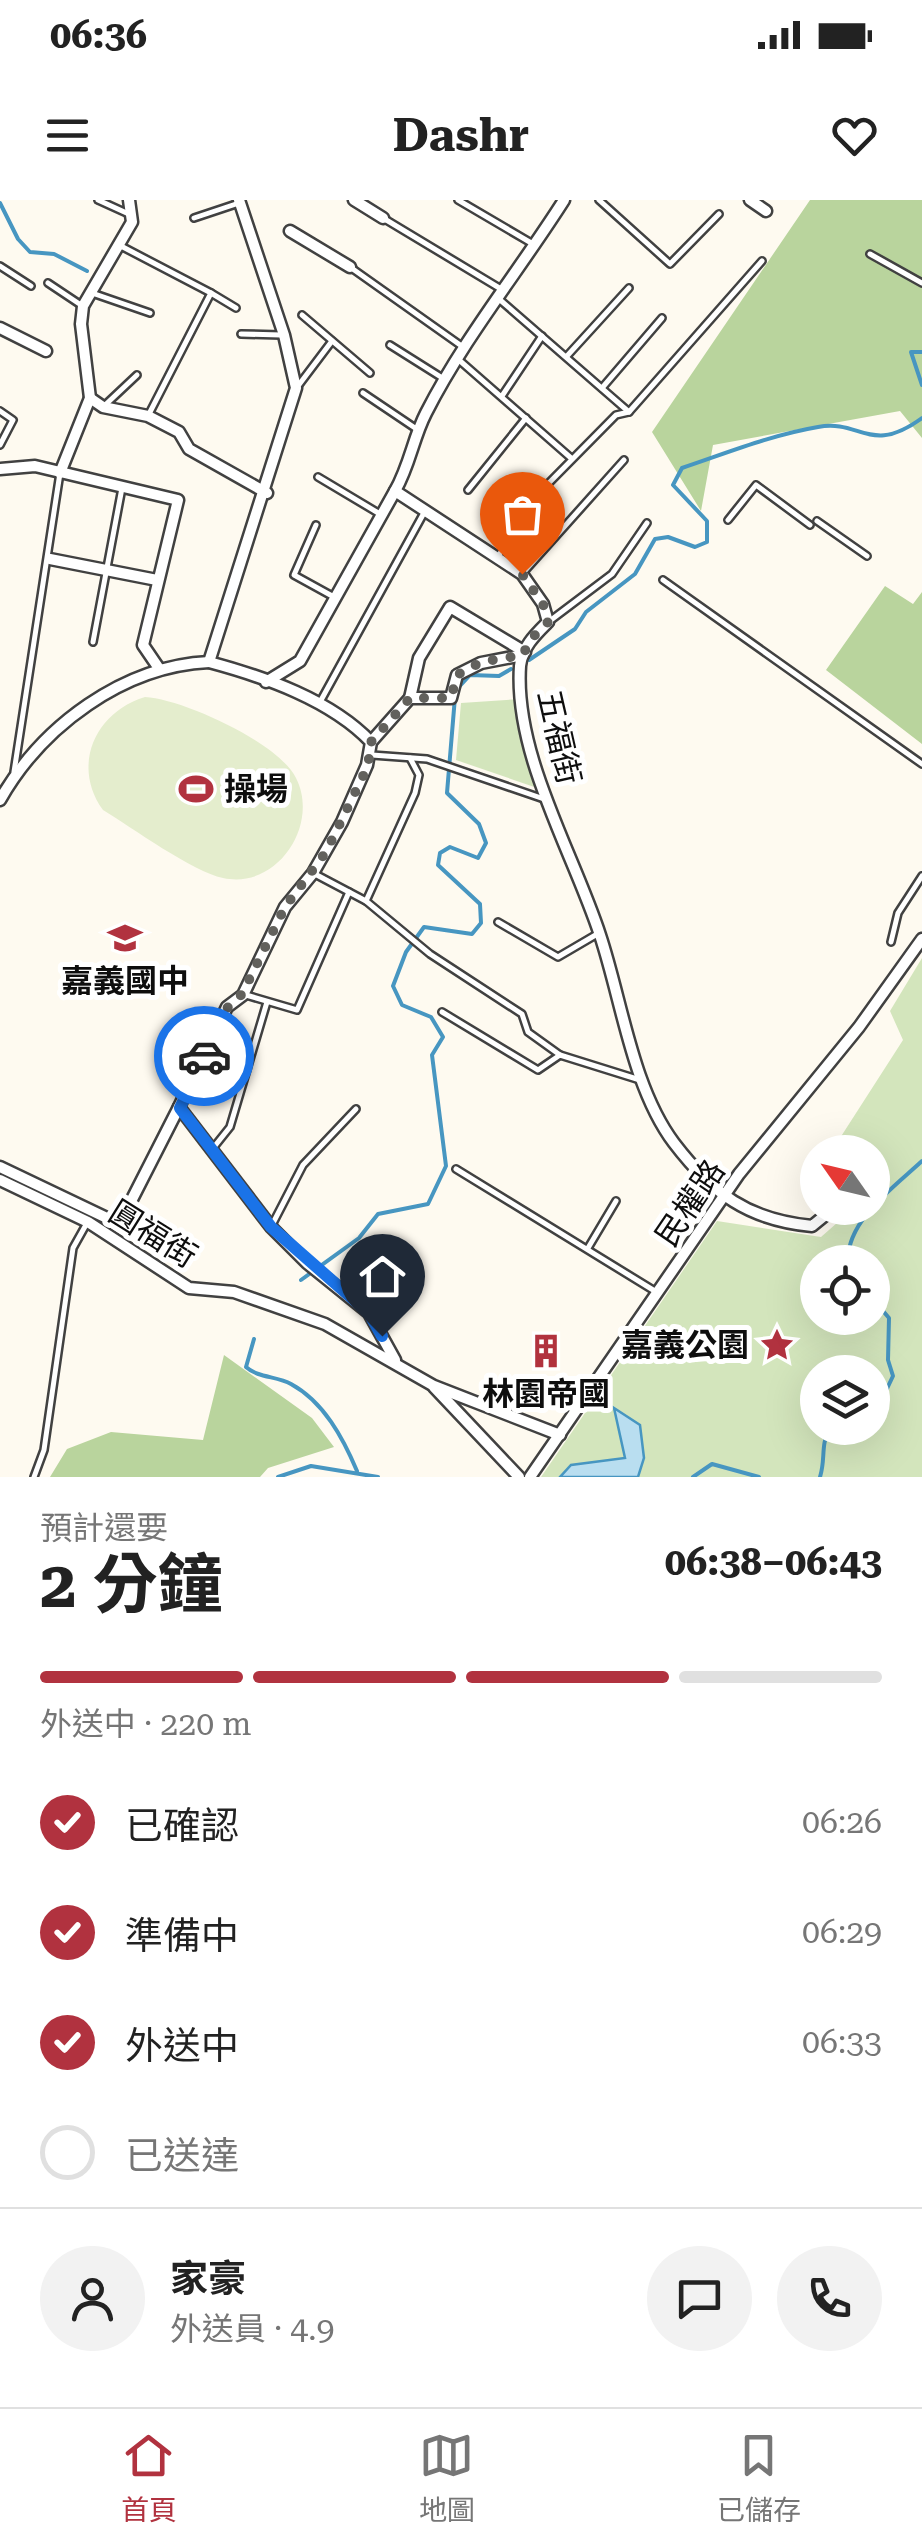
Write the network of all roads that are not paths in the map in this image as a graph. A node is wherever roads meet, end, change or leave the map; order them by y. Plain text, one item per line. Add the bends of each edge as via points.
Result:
1 (98, 200) edge
2 (129, 200) edge
3 (354, 200) edge
4 (458, 200) edge
5 (564, 200) edge
6 (598, 200) edge
7 (750, 200) edge
8 (241, 201) edge
9 (766, 211) dead end
10 (719, 214) dead end
11 (131, 215) junction
12 (194, 218) dead end
13 (382, 218) joint
14 (290, 231) dead end
15 (119, 245) junction
16 (535, 245) junction
17 (870, 254) dead end
18 (762, 261) dead end
19 (0, 266) edge
20 (350, 267) joint
21 (48, 282) dead end
22 (922, 283) edge
23 (31, 286) dead end
24 (629, 288) dead end
25 (92, 293) junction
26 (211, 293) junction
27 (501, 295) junction
28 (83, 306) junction
29 (236, 308) dead end
30 (150, 313) dead end
31 (302, 316) dead end
32 (662, 318) dead end
33 (0, 328) edge
34 (241, 334) dead end
35 (284, 334) junction
36 (542, 336) junction
37 (332, 341) junction
38 (390, 345) dead end
39 (466, 348) junction
40 (46, 350) dead end
41 (566, 357) junction
42 (456, 359) junction
43 (370, 373) dead end
44 (137, 375) dead end
45 (446, 381) junction
46 (296, 388) junction
47 (601, 388) junction
48 (362, 394) dead end
49 (502, 396) junction
50 (90, 398) junction
51 (103, 407) junction
52 (0, 411) edge
53 (629, 412) junction
54 (148, 416) junction
55 (526, 418) junction
56 (418, 430) junction
57 (0, 445) edge
58 (572, 458) junction
59 (624, 460) dead end
60 (0, 469) edge
61 (60, 473) junction
62 (318, 477) dead end
63 (123, 487) junction
64 (394, 490) junction
65 (468, 490) dead end
66 (266, 493) junction
67 (425, 511) junction
68 (380, 514) junction
69 (728, 520) dead end
70 (647, 522) dead end
71 (316, 525) dead end
72 (867, 556) dead end
73 (497, 558) junction
74 (50, 559) junction
75 (108, 570) junction
76 (522, 574) junction
77 (157, 580) junction
78 (663, 580) dead end
79 (334, 598) junction
80 (548, 622) junction
81 (93, 642) dead end
82 (524, 653) junction
83 (209, 662) junction
84 (158, 667) junction
85 (266, 682) junction
86 (410, 698) junction
87 (318, 704) junction
88 (371, 742) junction
89 (369, 755) junction
90 (410, 757) junction
91 (922, 764) edge
92 (12, 778) junction
93 (0, 800) edge
94 (547, 800) junction
95 (313, 873) junction
96 (922, 876) edge
97 (349, 892) junction
98 (366, 901) junction
99 (498, 922) dead end
100 (600, 932) junction
101 (922, 939) edge
102 (891, 942) dead end
103 (242, 994) junction
104 (267, 1002) junction
105 (442, 1012) dead end
106 (560, 1055) junction
107 (644, 1080) junction
108 (180, 1108) junction
109 (356, 1109) dead end
110 (212, 1150) junction
111 (0, 1167) edge
112 (456, 1169) dead end
113 (0, 1180) edge
114 (724, 1196) junction
115 (616, 1201) dead end
116 (88, 1222) junction
117 (800, 1223) edge
118 (271, 1227) junction
119 (588, 1248) junction
120 (659, 1293) junction
121 (395, 1360) junction
122 (434, 1386) junction
123 (560, 1435) junction
124 (34, 1477) edge
125 (519, 1477) edge
126 (530, 1477) edge

1 - 11 lane
2 - 11 street
3 - 13 street
4 - 16 lane
5 - 16 street
6 - 10 lane via 670,264
7 - 9 street
8 - 12 lane
8 - 35 street
11 - 15 street
13 - 27 lane
14 - 20 street
15 - 25 street
15 - 26 lane
16 - 27 street
17 - 22 lane
18 - 53 lane
19 - 23 lane
20 - 39 lane
21 - 28 lane
24 - 41 lane
25 - 28 street
25 - 30 lane
26 - 29 lane
26 - 54 lane
27 - 36 lane
27 - 39 street
28 - 50 street
31 - 37 lane
32 - 47 lane
33 - 40 street
34 - 35 lane
35 - 46 street
36 - 41 lane
36 - 49 lane
37 - 43 lane
37 - 46 lane
38 - 45 lane
39 - 42 street
41 - 47 lane
42 - 45 street
42 - 49 lane
44 - 51 lane
45 - 56 street
46 - 66 street
47 - 53 lane
48 - 56 lane
49 - 55 lane
50 - 51 street
50 - 61 street
51 - 54 street
52 - 57 lane via 13,420
53 - 58 lane via 616,415
54 - 66 street via 179,432 189,449
55 - 58 lane
55 - 65 lane
56 - 64 street
58 - 73 lane via 539,493
59 - 76 lane
60 - 61 street via 35,466
61 - 63 street
61 - 74 lane
62 - 68 lane
63 - 75 lane
63 - 77 street via 178,500
64 - 67 street
64 - 68 street
66 - 83 street
67 - 73 street
67 - 87 lane
68 - 79 street
69 - 72 lane via 756,485
70 - 80 lane via 612,574
71 - 79 lane via 294,575
73 - 76 street
74 - 75 street
74 - 92 lane
75 - 77 street
75 - 81 lane
76 - 80 street
77 - 84 street via 144,645
78 - 91 lane
79 - 85 street via 300,661
80 - 82 street, 五福街
82 - 86 street via 457,675 451,698
82 - 86 street via 450,607 419,658
82 - 94 street, 五福街 via 521,699
83 - 84 street
83 - 85 street
84 - 92 street via 98,697
85 - 87 street
86 - 88 street
87 - 88 street
88 - 89 street
89 - 90 lane
89 - 95 street
90 - 94 lane
90 - 98 lane via 419,775 415,793
92 - 93 street
94 - 100 street, 五福街
95 - 97 lane
95 - 103 street via 285,907
96 - 102 lane via 898,913
97 - 98 lane
97 - 104 lane via 297,1010
98 - 106 lane via 522,1014 528,1032
99 - 100 lane via 558,957
100 - 107 street, 五福街
101 - 114 street, 民權路
103 - 104 lane
103 - 108 street via 228,1007
104 - 110 lane via 230,1126
105 - 106 lane via 538,1070
106 - 107 lane
107 - 114 street, 五福街 via 663,1126
108 - 110 street
108 - 111 street, 圓福街 via 122,1216 111,1220
109 - 118 lane via 303,1166
110 - 118 street
112 - 119 lane
113 - 116 street, 圓福街
114 - 117 street via 745,1211
114 - 120 street, 民權路
115 - 119 lane
116 - 121 street, 圓福街 via 189,1288 264,1302
116 - 124 lane via 73,1248 44,1450
118 - 121 street, 圓福街 via 369,1313
119 - 120 lane
120 - 123 street, 民權路
121 - 122 street, 圓福街
122 - 123 street, 圓福街
122 - 125 street, 圓福街
123 - 126 street, 民權路

